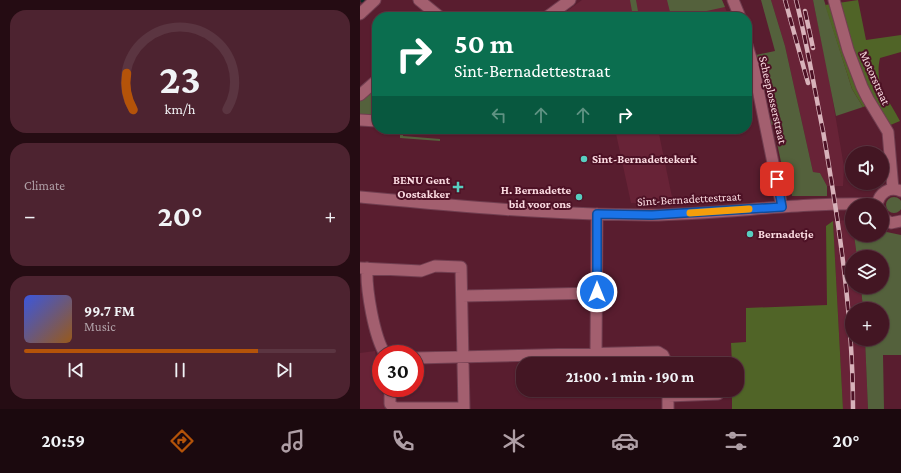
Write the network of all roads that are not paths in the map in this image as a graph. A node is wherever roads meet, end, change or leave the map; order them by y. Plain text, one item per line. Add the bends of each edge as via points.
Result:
1 (375, 0) edge
2 (419, 0) edge
3 (570, 0) edge
4 (733, 0) edge
5 (834, 0) edge
6 (433, 12) edge
7 (554, 12) edge
8 (738, 12) edge
9 (360, 14) edge
10 (752, 62) edge
11 (372, 84) edge
12 (360, 95) edge
13 (360, 120) edge
14 (372, 121) edge
15 (897, 166) edge
16 (897, 190) edge
17 (360, 197) edge
18 (880, 198) edge
19 (845, 205) edge
20 (782, 207) junction
21 (597, 214) junction
22 (901, 221) edge
23 (889, 222) edge
24 (364, 268) edge
25 (597, 292) junction
26 (462, 296) junction
27 (380, 345) edge
28 (596, 353) junction
29 (462, 357) junction
30 (664, 357) edge
31 (424, 358) edge
32 (390, 397) edge
33 (668, 397) edge
34 (409, 408) edge
35 (464, 408) edge
36 (668, 409) edge

1 - 9 street
2 - 6 street
3 - 7 street
4 - 8 street
5 - 15 street, Motorstraat via 862,87 888,132
10 - 20 street, Scheeplosserstraat
11 - 12 street
13 - 14 street
15 - 16 street, Motorstraat
16 - 18 street via 882,194
17 - 21 street, Sint-Bernadettestraat
19 - 20 street, Sint-Bernadettestraat
20 - 21 street, Sint-Bernadettestraat via 652,215
21 - 25 street
22 - 23 street
24 - 26 street via 421,271 435,266 461,267
24 - 27 street
25 - 26 street
25 - 28 street
26 - 29 street
28 - 29 street
28 - 30 street via 658,352
29 - 31 street
29 - 35 street
32 - 34 street via 390,404 395,408
33 - 36 street
34 - 35 street

